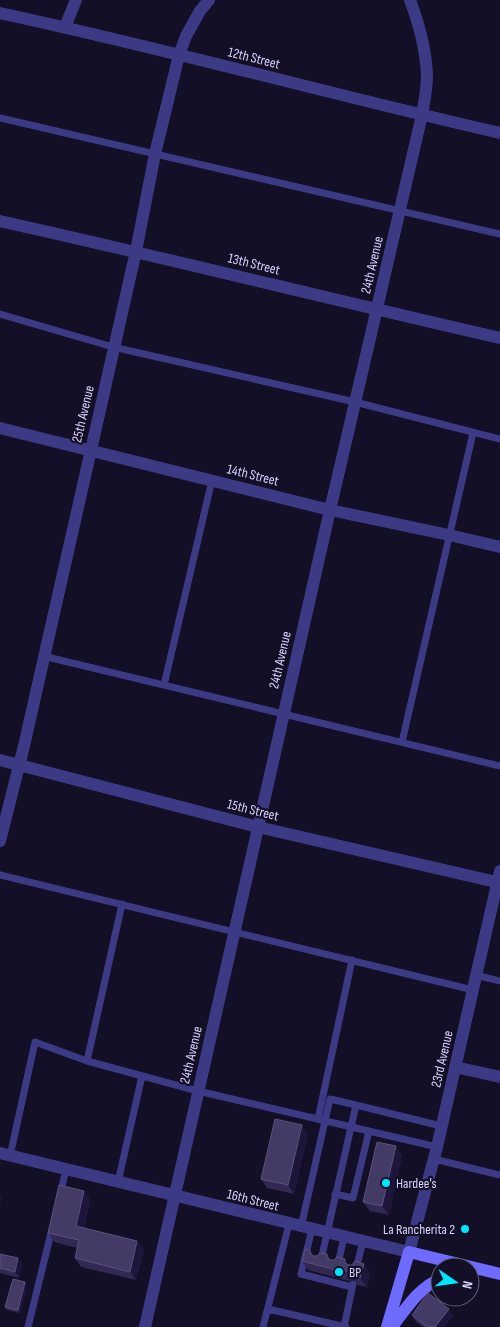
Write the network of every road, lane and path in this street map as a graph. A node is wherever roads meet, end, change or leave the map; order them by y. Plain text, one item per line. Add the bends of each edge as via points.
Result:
1 (76, 0) edge
2 (209, 0) edge
3 (410, 0) edge
4 (0, 13) edge
5 (65, 27) junction
6 (179, 55) junction
7 (422, 116) junction
8 (0, 118) edge
9 (500, 133) edge
10 (155, 154) junction
11 (400, 211) junction
12 (0, 221) edge
13 (500, 234) edge
14 (136, 251) junction
15 (377, 310) junction
16 (0, 314) edge
17 (500, 338) edge
18 (113, 347) junction
19 (355, 402) junction
20 (0, 428) edge
21 (473, 433) junction
22 (500, 439) edge
23 (90, 450) junction
24 (212, 480) junction
25 (330, 510) junction
26 (449, 535) junction
27 (500, 547) edge
28 (43, 656) junction
29 (164, 685) junction
30 (283, 714) junction
31 (402, 742) junction
32 (0, 760) edge
33 (18, 766) junction
34 (500, 766) edge
35 (258, 827) junction
36 (0, 841) edge
37 (0, 875) edge
38 (499, 879) edge
39 (122, 904) junction
40 (234, 932) junction
41 (352, 960) junction
42 (476, 975) junction
43 (500, 981) edge
44 (473, 990) junction
45 (87, 1061) junction
46 (455, 1067) junction
47 (142, 1076) junction
48 (500, 1077) edge
49 (198, 1091) junction
50 (356, 1105) junction
51 (322, 1120) junction
52 (350, 1126) junction
53 (442, 1126) junction
54 (369, 1131) junction
55 (435, 1153) junction
56 (5, 1154) edge
57 (66, 1170) junction
58 (500, 1175) edge
59 (118, 1182) junction
60 (335, 1194) junction
61 (175, 1196) junction
62 (59, 1198) edge
63 (52, 1225) edge
64 (300, 1226) junction
65 (327, 1233) junction
66 (344, 1237) junction
67 (363, 1241) junction
68 (409, 1252) junction
69 (430, 1257) edge
70 (321, 1260) edge
71 (338, 1264) edge
72 (356, 1269) edge
73 (480, 1270) edge
74 (500, 1274) edge
75 (430, 1285) edge
76 (268, 1309) junction
77 (28, 1327) edge
78 (145, 1327) edge
79 (263, 1327) edge
80 (345, 1327) edge
81 (387, 1327) edge
82 (392, 1327) edge

1 - 5 street
2 - 6 street, 25th Avenue via 186,36
3 - 7 street, 24th Avenue via 418,22 427,77
4 - 5 street, 12th Street
5 - 6 street, 12th Street
6 - 7 street, 12th Street
6 - 10 street, 25th Avenue
7 - 9 street, 12th Street
7 - 11 street, 24th Avenue
8 - 10 lane
10 - 11 lane
10 - 14 street, 25th Avenue
11 - 13 lane
11 - 15 street, 24th Avenue
12 - 14 street, 13th Street
14 - 15 street, 13th Street
14 - 18 street, 25th Avenue
15 - 17 street, 13th Street
15 - 19 street, 24th Avenue
16 - 18 lane
18 - 19 lane
18 - 23 street, 25th Avenue
19 - 21 lane
19 - 25 street, 24th Avenue
20 - 23 street, 14th Street
21 - 22 lane
21 - 26 lane
23 - 24 street, 14th Street
23 - 28 street, 25th Avenue
24 - 25 street, 14th Street
24 - 29 lane
25 - 26 street, 14th Street
25 - 30 street, 24th Avenue
26 - 27 street, 14th Street
26 - 31 lane
28 - 29 lane
28 - 33 street, 25th Avenue
29 - 30 lane
30 - 31 lane
30 - 35 street, 24th Avenue
31 - 34 lane
32 - 33 street, 15th Street
33 - 35 street, 15th Street
33 - 36 street, 25th Avenue
35 - 38 street, 15th Street
35 - 40 street, 24th Avenue
37 - 39 lane
38 - 42 street, 23rd Avenue
39 - 40 lane
39 - 45 lane
40 - 41 lane
40 - 49 street, 24th Avenue
41 - 44 lane
41 - 51 lane
42 - 43 lane
42 - 44 street, 23rd Avenue
44 - 46 street, 23rd Avenue
45 - 47 lane
45 - 56 lane via 35,1042
46 - 48 street
46 - 53 street, 23rd Avenue
47 - 49 lane
47 - 59 lane
49 - 51 lane
49 - 61 street, 24th Avenue
50 - 51 lane via 330,1099
50 - 52 lane
50 - 53 lane
51 - 52 lane
51 - 64 lane
52 - 54 lane
52 - 60 lane
53 - 55 street, 23rd Avenue
54 - 55 lane
54 - 60 lane via 353,1198
55 - 58 lane
55 - 68 street, 23rd Avenue
56 - 57 street, 16th Street
57 - 59 street, 16th Street
57 - 62 lane
59 - 61 street, 16th Street
60 - 65 lane
61 - 64 street, 16th Street
61 - 78 street, 24th Avenue
63 - 77 lane
64 - 65 street, 16th Street
64 - 76 lane
64 - 80 lane via 301,1274 352,1285
65 - 66 street, 16th Street
65 - 70 lane
66 - 67 street, 16th Street
66 - 71 lane
67 - 68 street, 16th Street
67 - 72 lane
68 - 69 main road, 16th Street
68 - 81 main road
73 - 74 main road, 16th Street
75 - 82 main road via 419,1293
76 - 79 lane
76 - 80 lane

